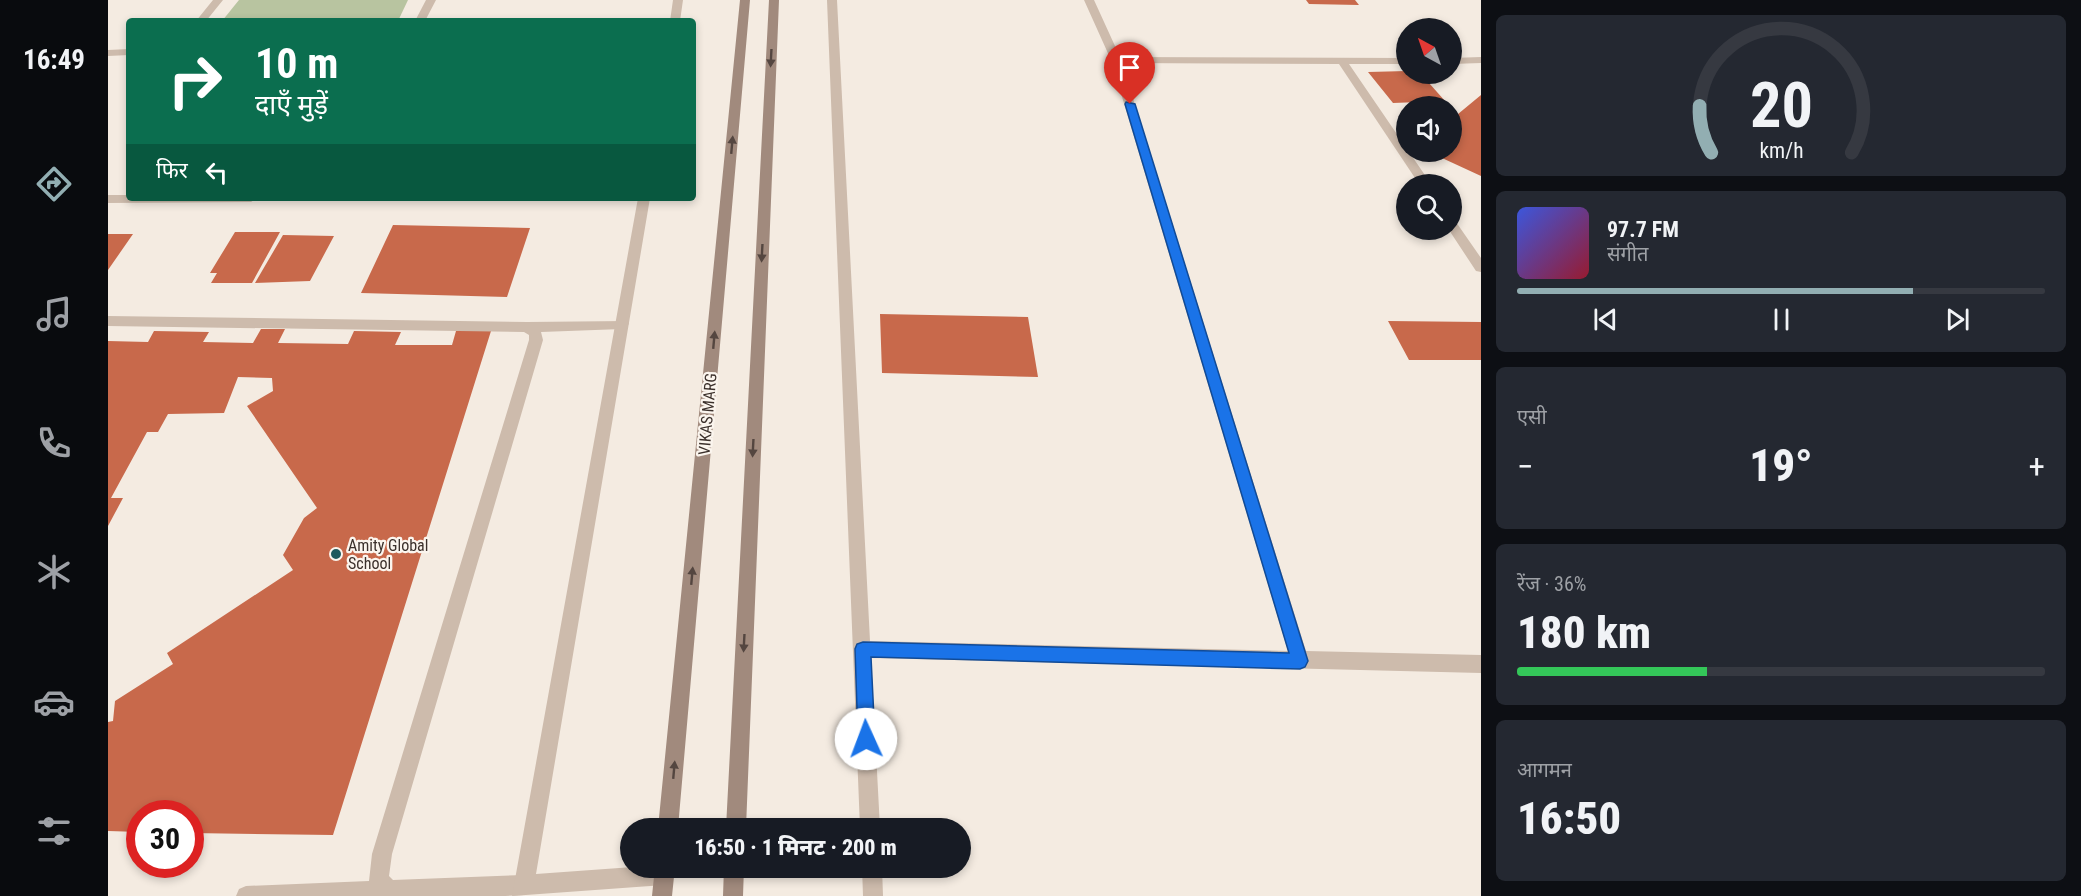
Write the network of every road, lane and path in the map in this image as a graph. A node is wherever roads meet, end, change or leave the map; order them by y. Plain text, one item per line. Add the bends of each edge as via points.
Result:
1 (218, 0) edge
2 (431, 0) edge
3 (678, 0) edge
4 (745, 0) edge
5 (774, 0) edge
6 (832, 0) edge
7 (1089, 0) edge
8 (203, 18) edge
9 (422, 18) edge
10 (675, 18) edge
11 (126, 52) edge
12 (108, 53) edge
13 (1116, 60) junction
14 (1481, 60) edge
15 (1396, 61) edge
16 (1462, 61) edge
17 (1342, 62) junction
18 (1418, 174) edge
19 (108, 199) edge
20 (126, 199) edge
21 (643, 201) edge
22 (1462, 240) edge
23 (1481, 268) edge
24 (108, 321) edge
25 (622, 324) junction
26 (527, 327) junction
27 (863, 649) junction
28 (1300, 661) junction
29 (1481, 664) edge
30 (669, 818) edge
31 (736, 818) edge
32 (870, 818) edge
33 (620, 877) edge
34 (663, 878) edge
35 (734, 878) edge
36 (872, 878) edge
37 (523, 890) edge
38 (389, 891) junction
39 (246, 896) edge
40 (662, 896) edge
41 (733, 896) edge
42 (873, 896) edge

1 - 8 street
2 - 9 street
3 - 10 street
30 -> 4 main road, VIKAS MARG
5 -> 31 main road
6 - 27 street
7 - 13 street
11 - 12 street
13 - 17 street
13 - 28 street
14 - 16 street
15 - 17 street
17 - 18 street
19 - 20 street
21 - 25 street
22 - 23 street
24 - 26 street
25 - 26 street
25 - 37 street
26 - 38 street via 535,333 536,340 382,854 378,879
27 - 28 street
27 - 32 street
28 - 29 street
33 - 37 street
34 - 40 main road
35 - 41 main road
36 - 42 street
37 - 38 street
38 - 39 street

